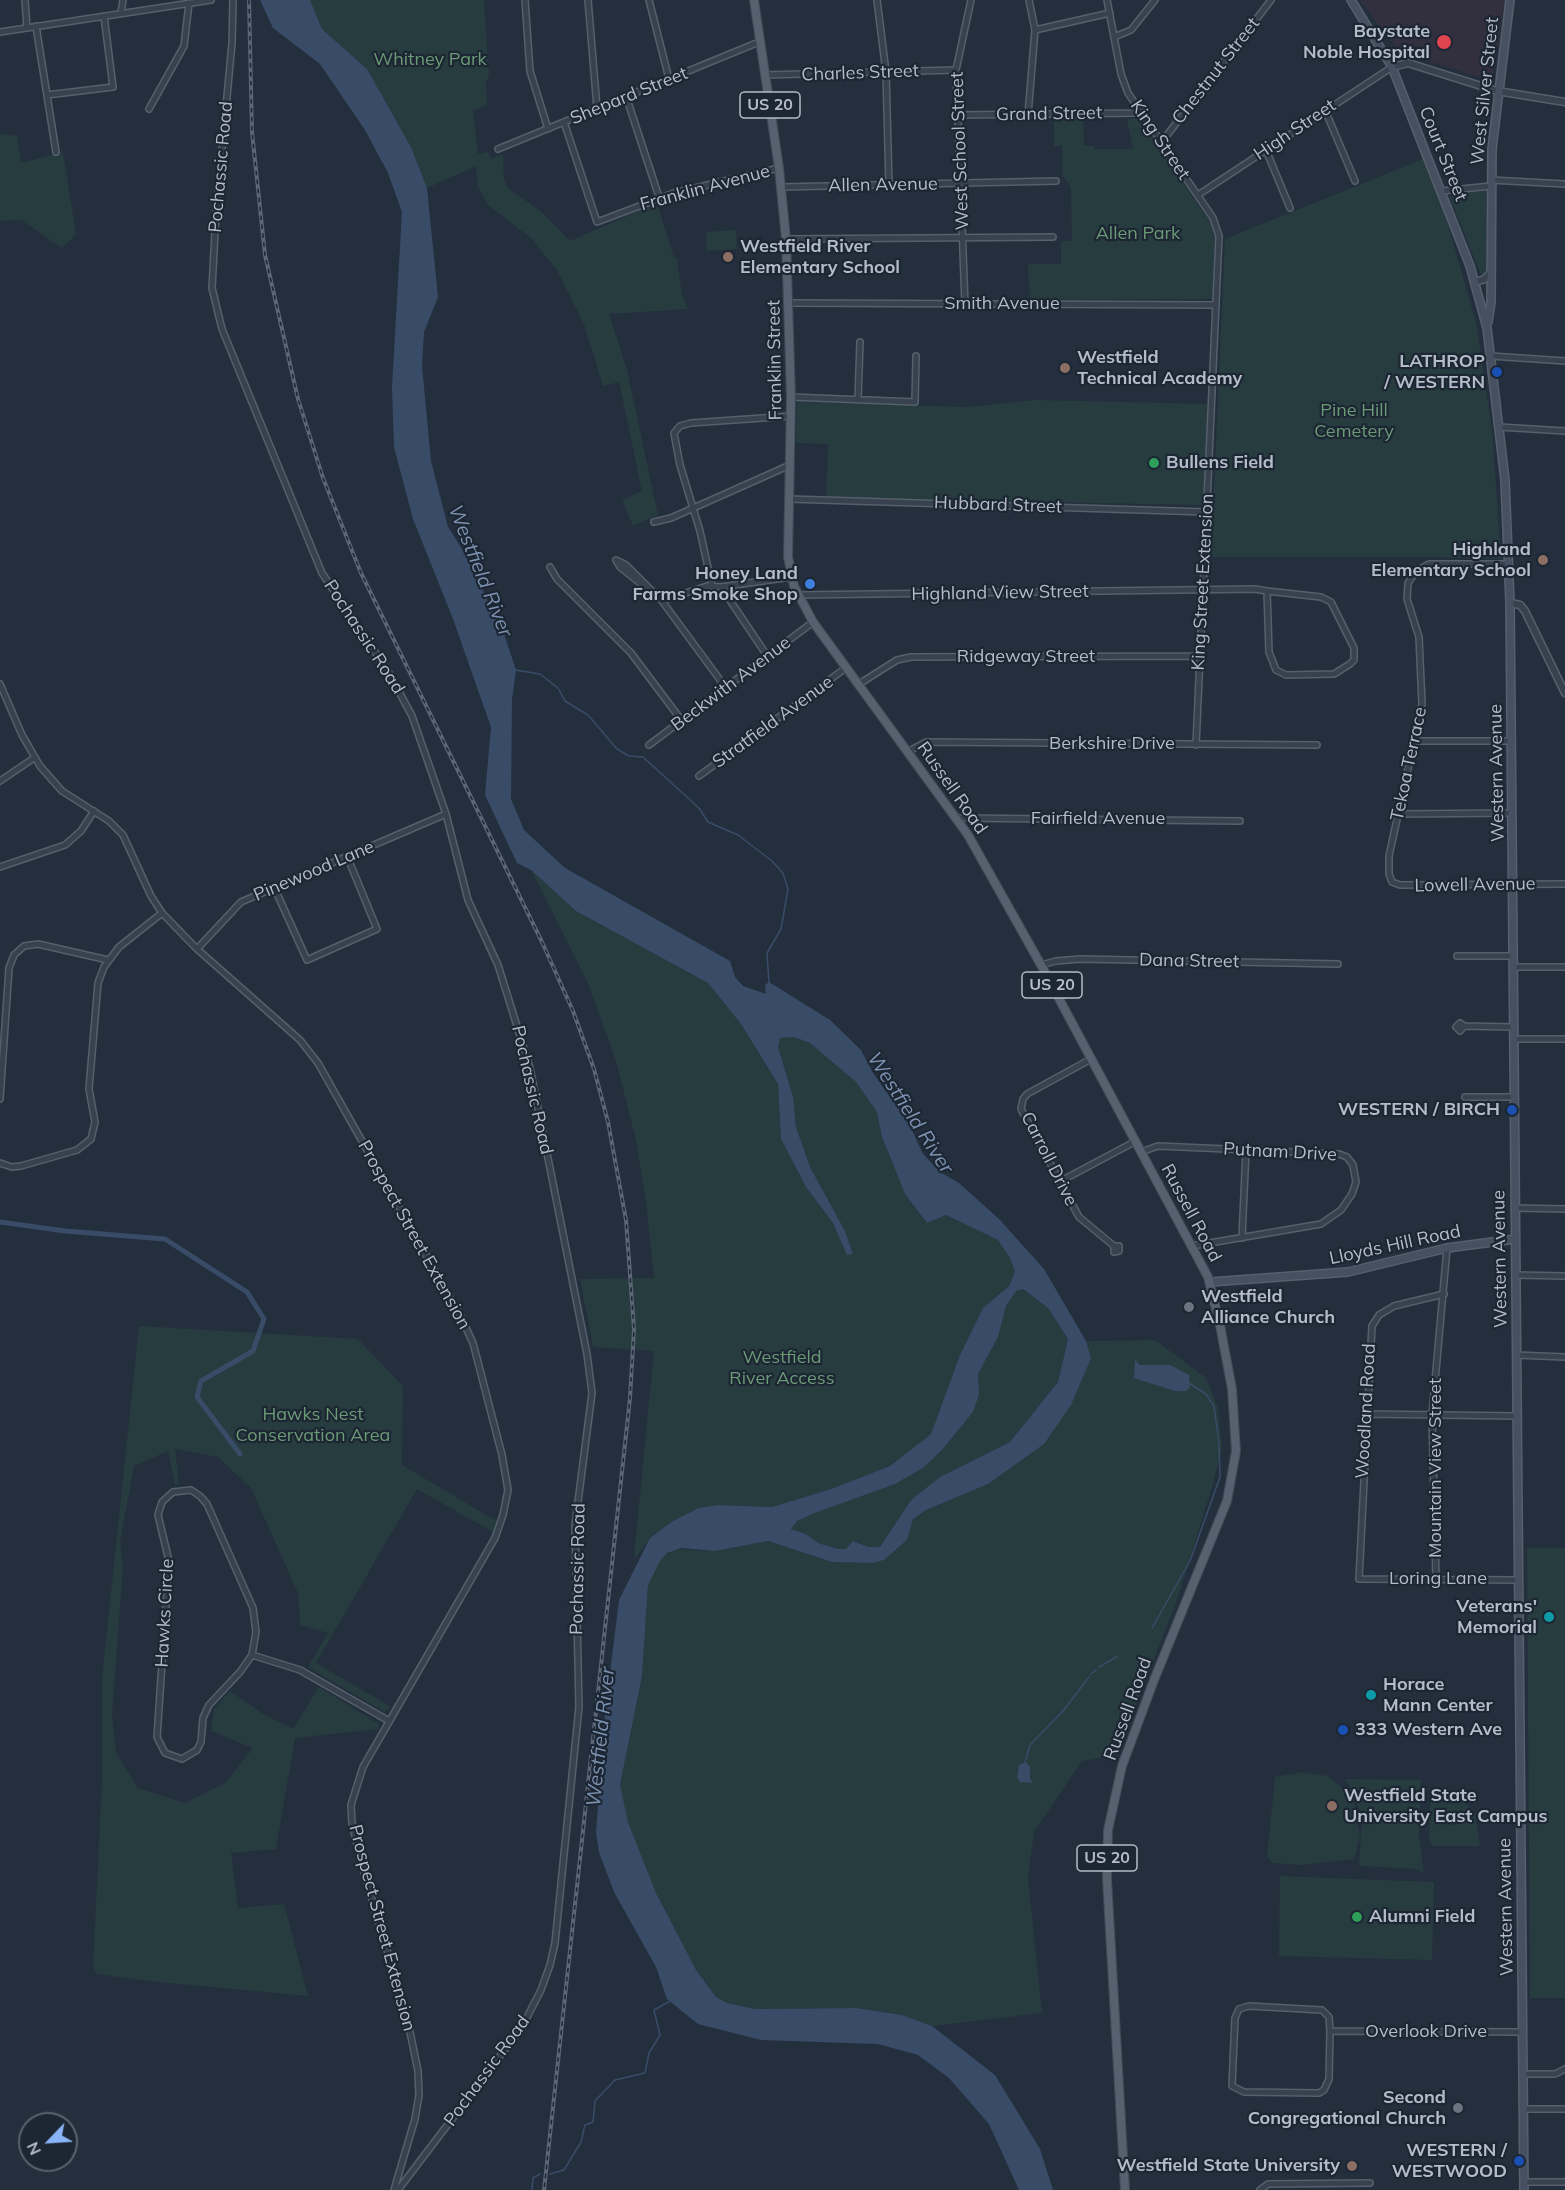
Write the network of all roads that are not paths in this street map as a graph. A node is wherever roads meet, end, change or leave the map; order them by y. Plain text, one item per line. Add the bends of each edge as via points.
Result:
1 (25, 0) edge
2 (123, 0) edge
3 (211, 0) edge
4 (233, 0) edge
5 (525, 0) edge
6 (588, 0) edge
7 (649, 0) edge
8 (754, 0) edge
9 (877, 0) edge
10 (971, 0) edge
11 (1029, 0) edge
12 (1107, 0) edge
13 (1155, 0) edge
14 (1271, 0) edge
15 (1351, 0) edge
16 (1510, 0) edge
17 (189, 3) junction
18 (121, 13) junction
19 (1110, 14) junction
20 (104, 16) junction
21 (36, 26) junction
22 (27, 28) junction
23 (1035, 30) junction
24 (0, 32) edge
25 (1114, 37) junction
26 (759, 42) junction
27 (1392, 67) junction
28 (956, 70) junction
29 (886, 72) junction
30 (765, 75) junction
31 (669, 79) junction
32 (1497, 91) junction
33 (47, 95) junction
34 (626, 96) junction
35 (1565, 102) edge
36 (597, 108) junction
37 (149, 110) dead end
38 (1324, 110) junction
39 (1139, 113) junction
40 (958, 115) junction
41 (1028, 115) junction
42 (564, 122) junction
43 (548, 129) junction
44 (1161, 143) junction
45 (498, 149) dead end
46 (1266, 150) junction
47 (56, 152) dead end
48 (779, 168) junction
49 (1056, 181) dead end
50 (1355, 181) dead end
51 (961, 183) junction
52 (1491, 183) junction
53 (1565, 184) edge
54 (889, 185) junction
55 (782, 187) junction
56 (1442, 191) junction
57 (1198, 195) junction
58 (659, 197) junction
59 (1290, 208) dead end
60 (1053, 237) dead end
61 (962, 238) junction
62 (786, 239) junction
63 (1219, 240) joint
64 (1491, 272) junction
65 (1475, 282) junction
66 (789, 303) junction
67 (965, 304) junction
68 (1215, 305) junction
69 (1487, 328) junction
70 (860, 342) dead end
71 (916, 356) dead end
72 (1491, 356) junction
73 (1565, 361) edge
74 (792, 397) junction
75 (858, 399) junction
76 (791, 416) junction
77 (1499, 427) junction
78 (1565, 431) edge
79 (790, 465) junction
80 (789, 499) junction
81 (692, 507) junction
82 (1206, 512) junction
83 (654, 522) dead end
84 (1509, 564) junction
85 (550, 567) dead end
86 (791, 577) junction
87 (712, 586) junction
88 (721, 587) junction
89 (1203, 590) junction
90 (1267, 591) junction
91 (651, 592) junction
92 (798, 596) junction
93 (662, 602) junction
94 (1510, 603) junction
95 (813, 622) junction
96 (1200, 656) junction
97 (768, 657) junction
98 (847, 667) junction
99 (0, 684) edge
100 (859, 684) junction
101 (726, 688) junction
102 (1565, 693) edge
103 (682, 721) junction
104 (1416, 741) junction
105 (1511, 741) junction
106 (649, 745) dead end
107 (1196, 745) junction
108 (1317, 745) dead end
109 (909, 751) junction
110 (34, 758) junction
111 (699, 776) dead end
112 (0, 781) edge
113 (94, 811) junction
114 (1512, 813) junction
115 (446, 814) junction
116 (1399, 814) junction
117 (957, 818) junction
118 (1240, 821) dead end
119 (347, 856) junction
120 (0, 867) edge
121 (1389, 877) joint
122 (1513, 884) junction
123 (1565, 884) edge
124 (274, 887) junction
125 (162, 913) junction
126 (196, 949) junction
127 (1513, 956) junction
128 (1457, 957) dead end
129 (108, 960) junction
130 (1338, 964) dead end
131 (1041, 965) junction
132 (1513, 967) junction
133 (1565, 967) edge
134 (1464, 1026) dead end
135 (1514, 1027) junction
136 (1514, 1039) junction
137 (1565, 1039) edge
138 (1091, 1059) junction
139 (1465, 1097) dead end
140 (1514, 1097) junction
141 (0, 1099) edge
142 (1136, 1141) junction
143 (1246, 1150) junction
144 (1141, 1152) junction
145 (0, 1163) edge
146 (1059, 1182) junction
147 (1515, 1208) junction
148 (1565, 1209) edge
149 (1242, 1238) junction
150 (1515, 1239) junction
151 (1114, 1246) dead end
152 (1192, 1246) junction
153 (1447, 1248) junction
154 (1515, 1275) junction
155 (1565, 1276) edge
156 (1210, 1282) junction
157 (1444, 1294) junction
158 (1516, 1355) junction
159 (1565, 1357) edge
160 (1366, 1414) junction
161 (1432, 1415) junction
162 (1516, 1416) junction
163 (1359, 1579) joint
164 (1436, 1579) junction
165 (1518, 1580) junction
166 (252, 1655) junction
167 (389, 1722) junction
168 (1330, 2031) junction
169 (1522, 2032) junction
170 (1565, 2069) edge
171 (1522, 2074) junction
172 (1523, 2109) junction
173 (1565, 2109) edge
174 (1565, 2182) edge
175 (1370, 2183) dead end
176 (1524, 2186) edge
177 (396, 2190) edge
178 (1125, 2190) edge
179 (1260, 2190) edge

1 - 22 street
2 - 18 street
3 - 17 street
4 - 115 street, Pochassic Road via 212,288 222,329 322,573 412,716
5 - 43 street via 530,71
6 - 36 street
7 - 31 street
8 - 26 main road, Franklin Street / US 20
9 - 29 street
10 - 28 street, West School Street
11 - 23 street
12 - 19 street, King Street
13 - 25 street via 1131,30
14 - 44 street, Chestnut Street
15 - 27 main road, Court Street
16 - 32 main road, West Silver Street
17 - 18 street
17 - 37 street via 184,46
18 - 20 street
19 - 23 street
19 - 25 street, King Street
20 - 21 street
20 - 33 street via 113,87
21 - 22 street
21 - 33 street
22 - 24 street
23 - 41 street
25 - 39 street, King Street via 1121,74
26 - 30 main road, Franklin Street / US 20
26 - 31 street, Shepard Street
27 - 32 street via 1408,63
27 - 38 street, High Street
27 - 56 main road, Court Street
28 - 29 street, Charles Street
28 - 40 street, West School Street
29 - 30 street, Charles Street
29 - 54 street
30 - 48 main road, Franklin Street / US 20
31 - 34 street, Shepard Street
32 - 35 street
32 - 52 main road, West Silver Street
33 - 47 street
34 - 36 street, Shepard Street
34 - 58 street
36 - 42 street, Shepard Street
38 - 46 street, High Street
38 - 50 street
39 - 41 street, Grand Street
39 - 44 street, King Street
40 - 41 street, Grand Street
40 - 51 street, West School Street
42 - 43 street, Shepard Street
42 - 58 street, Franklin Avenue via 597,222
43 - 45 street, Shepard Street
44 - 57 street, King Street
46 - 57 street, High Street
46 - 59 street
48 - 55 main road, Franklin Street / US 20
48 - 58 street, Franklin Avenue
49 - 51 street, Allen Avenue
51 - 54 street, Allen Avenue
51 - 61 street, West School Street
52 - 53 street
52 - 56 street
52 - 64 main road, West Silver Street
54 - 55 street, Allen Avenue
55 - 62 main road, Franklin Street / US 20
56 - 65 main road, Court Street
57 - 63 street, King Street via 1216,224
60 - 61 street
61 - 62 street
61 - 67 street, West School Street
62 - 66 main road, Franklin Street / US 20
63 - 68 street, King Street Extension
64 - 65 street
64 - 69 main road, West Silver Street
65 - 69 main road, Court Street
66 - 67 street, Smith Avenue
66 - 74 main road, Franklin Street / US 20
67 - 68 street, Smith Avenue
68 - 82 street, King Street Extension
69 - 72 main road, Western Avenue
70 - 75 street
71 - 75 street via 915,402
72 - 73 street
72 - 77 main road, Western Avenue
74 - 75 street
74 - 76 main road, Franklin Street / US 20
76 - 79 main road, Franklin Street / US 20
76 - 81 street via 691,423 676,429 680,465
77 - 78 street
77 - 84 main road, Western Avenue
79 - 80 main road, Franklin Street / US 20
79 - 81 street
80 - 82 street, Hubbard Street
80 - 86 main road, Franklin Street / US 20
81 - 83 street
81 - 87 street
82 - 89 street, King Street Extension
84 - 94 main road, Western Avenue
84 - 104 street, Tekoa Terrace via 1429,564 1409,578 1406,593 1419,633 1422,698
85 - 103 street via 557,579 631,653
86 - 88 street
86 - 92 main road, Russell Road / US 20
87 - 88 street
87 - 93 street
88 - 97 street
89 - 90 street, Highland View Street
89 - 92 street, Highland View Street
89 - 96 street, King Street Extension
90 - 90 street, Highland View Street via 1269,652 1276,670 1286,675 1334,674 1354,660 1354,648 1328,599
91 - 91 street via 626,565 616,560 620,567
91 - 93 street
92 - 95 main road, Russell Road / US 20
93 - 101 street
94 - 102 street via 1525,611
94 - 105 main road, Western Avenue
95 - 97 street, Beckwith Avenue
95 - 98 main road, Russell Road / US 20
96 - 100 street, Ridgeway Street via 911,657 897,660
96 - 107 street, King Street Extension
97 - 101 street, Beckwith Avenue
98 - 100 main road, Russell Road / US 20
98 - 111 street, Stratfield Avenue
99 - 110 street, Prospect Street Extension
100 - 109 main road, Russell Road / US 20
101 - 103 street, Beckwith Avenue
103 - 106 street, Beckwith Avenue
104 - 105 street
104 - 116 street, Tekoa Terrace
105 - 114 main road, Western Avenue
107 - 108 street, Berkshire Drive
107 - 109 street, Berkshire Drive via 926,742
109 - 117 main road, Russell Road / US 20
110 - 112 street
110 - 113 street, Prospect Street Extension via 62,791
113 - 120 street via 81,831 65,845
113 - 125 street, Prospect Street Extension via 123,835
114 - 116 street
114 - 122 main road, Western Avenue
115 - 119 street, Pinewood Lane
115 - 177 street, Pochassic Road via 468,900 498,965 530,1068 592,1393 575,1525 579,1707 550,1965 522,2027
116 - 121 street, Tekoa Terrace via 1388,861
117 - 118 street, Fairfield Avenue
117 - 131 main road, Russell Road / US 20
119 - 124 street, Pinewood Lane
119 - 124 street via 377,929 307,960
121 - 122 street, Lowell Avenue via 1400,885
122 - 123 street, Lowell Avenue
122 - 127 main road, Western Avenue
124 - 126 street, Pinewood Lane via 241,902
125 - 126 street, Prospect Street Extension
125 - 129 street via 132,935
126 - 167 street, Prospect Street Extension via 300,1040 318,1063 461,1317 473,1343 502,1455 508,1490 495,1538
127 - 128 street
127 - 132 main road, Western Avenue
129 - 141 street via 38,944 24,946 14,955 9,968
129 - 145 street via 95,998 89,1089 95,1122 93,1135 85,1146 71,1152 17,1167
130 - 131 street, Dana Street via 1080,959
131 - 138 main road, Russell Road / US 20
132 - 133 street
132 - 135 main road, Western Avenue
134 - 135 street
135 - 136 main road, Western Avenue
136 - 137 street
136 - 140 main road, Western Avenue
138 - 142 main road, Russell Road / US 20
138 - 146 street, Carroll Drive via 1030,1092 1022,1102 1024,1117
139 - 140 street
140 - 147 main road, Western Avenue
142 - 144 main road, Russell Road / US 20
142 - 146 street
143 - 144 street, Putnam Drive via 1158,1146
143 - 149 street
143 - 149 street, Putnam Drive via 1344,1156 1353,1165 1356,1182 1343,1207 1321,1224
144 - 152 main road, Russell Road / US 20
146 - 151 street, Carroll Drive via 1082,1220
147 - 148 street
147 - 150 main road, Western Avenue
149 - 152 street, Putnam Drive
150 - 153 main road, Lloyds Hill Road
150 - 154 main road, Western Avenue
152 - 156 main road, Russell Road / US 20
153 - 156 main road, Lloyds Hill Road via 1333,1275
153 - 157 street, Mountain View Street
154 - 155 street
154 - 158 main road, Western Avenue
156 - 178 main road, Russell Road / US 20 via 1235,1406 1236,1451 1231,1483 1122,1766 1108,1830 1107,1879
157 - 160 street, Woodland Road via 1394,1306 1373,1322
157 - 161 street, Mountain View Street
158 - 159 street
158 - 162 main road, Western Avenue
160 - 161 street
160 - 163 street, Woodland Road
161 - 162 street
161 - 164 street, Mountain View Street
162 - 165 main road, Western Avenue
163 - 164 street, Loring Lane
164 - 165 street, Loring Lane
165 - 169 main road, Western Avenue
166 - 166 street, Hawks Circle via 209,1705 197,1750 182,1759 165,1753 157,1737 169,1561 158,1515 162,1502 173,1492 194,1492 207,1504 253,1608 256,1632
166 - 167 street via 300,1670
167 - 177 street, Prospect Street Extension via 357,1781 351,1816 408,2022 418,2073 415,2119
168 - 168 street via 1329,2017 1322,2010 1249,2006 1239,2009 1235,2018 1232,2086 1244,2092 1319,2093 1329,2079
168 - 169 street, Overlook Drive
169 - 171 main road, Western Avenue
170 - 171 street via 1555,2074
171 - 172 main road, Western Avenue
172 - 173 street
172 - 176 main road, Western Avenue
174 - 176 street
175 - 179 street via 1268,2184

